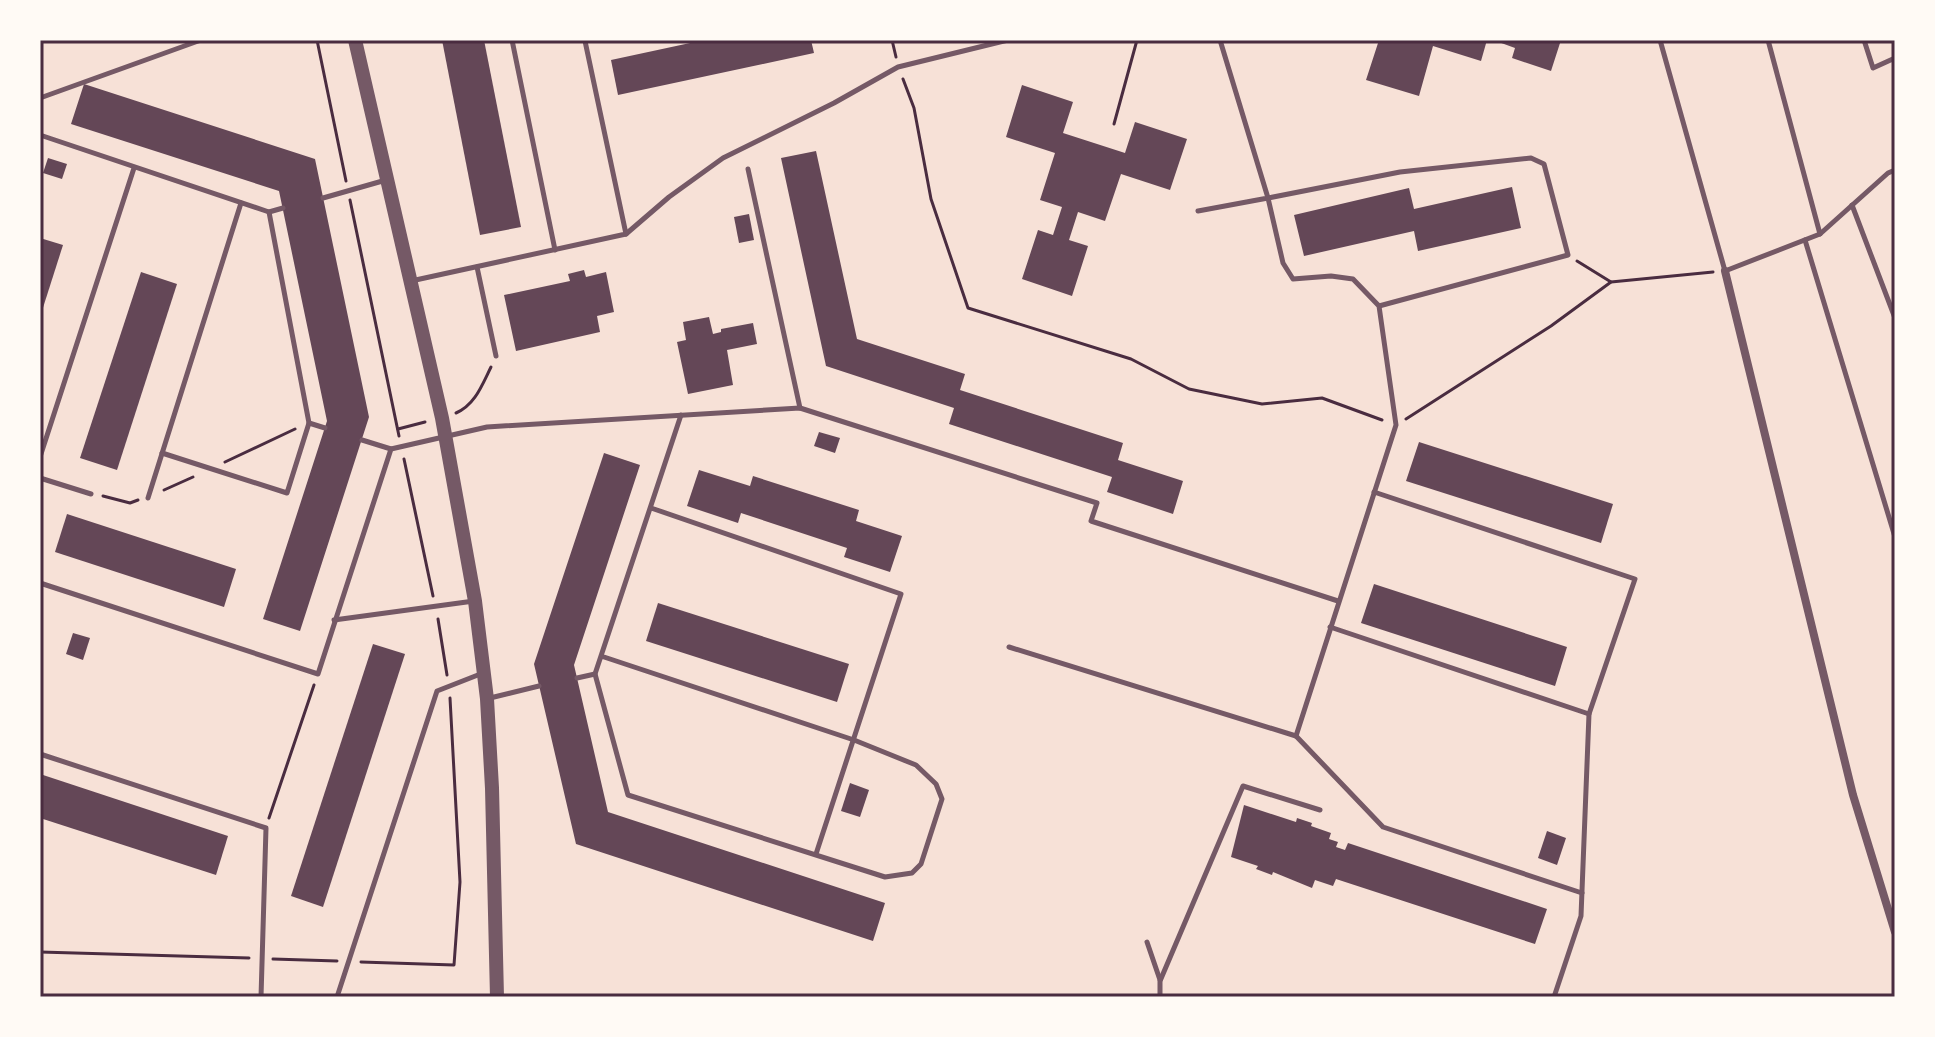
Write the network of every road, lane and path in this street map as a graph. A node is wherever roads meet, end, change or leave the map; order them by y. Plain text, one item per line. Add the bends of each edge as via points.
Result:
1 (201, 40) edge
2 (317, 40) edge
3 (355, 40) edge
4 (512, 40) edge
5 (589, 40) edge
6 (892, 40) edge
7 (1008, 40) edge
8 (1137, 40) edge
9 (1220, 40) edge
10 (1660, 40) edge
11 (1768, 40) edge
12 (1864, 40) edge
13 (1895, 58) edge
14 (898, 67) junction
15 (40, 98) edge
16 (1114, 124) dead end
17 (40, 135) edge
18 (134, 168) junction
19 (748, 169) dead end
20 (1895, 170) edge
21 (387, 180) junction
22 (348, 191) junction
23 (323, 198) dead end
24 (1268, 198) junction
25 (241, 203) junction
26 (1852, 205) junction
27 (283, 208) dead end
28 (1198, 211) dead end
29 (269, 212) junction
30 (626, 234) junction
31 (1820, 234) junction
32 (1805, 240) junction
33 (555, 250) junction
34 (1568, 255) junction
35 (477, 267) junction
36 (1725, 271) junction
37 (410, 281) junction
38 (1611, 282) junction
39 (1379, 306) junction
40 (1895, 318) edge
41 (496, 356) joint
42 (800, 408) junction
43 (681, 415) junction
44 (442, 418) junction
45 (309, 423) junction
46 (1396, 425) junction
47 (325, 428) dead end
48 (398, 429) junction
49 (446, 436) junction
50 (362, 440) dead end
51 (402, 447) junction
52 (391, 449) junction
53 (162, 453) junction
54 (40, 457) edge
55 (40, 478) edge
56 (1374, 492) junction
57 (91, 494) dead end
58 (148, 498) dead end
59 (651, 508) junction
60 (1895, 537) edge
61 (40, 583) edge
62 (475, 601) junction
63 (1338, 601) junction
64 (435, 606) junction
65 (334, 620) junction
66 (1330, 627) junction
67 (1009, 647) dead end
68 (601, 656) junction
69 (484, 672) junction
70 (318, 674) junction
71 (595, 674) junction
72 (577, 678) dead end
73 (539, 686) dead end
74 (448, 687) junction
75 (487, 699) junction
76 (1589, 714) junction
77 (1296, 736) junction
78 (854, 740) junction
79 (40, 754) edge
80 (1320, 810) dead end
81 (266, 828) junction
82 (816, 854) junction
83 (1582, 893) junction
84 (1891, 907) edge
85 (1895, 932) edge
86 (1147, 942) dead end
87 (40, 952) edge
88 (262, 959) junction
89 (349, 962) junction
90 (1160, 981) junction
91 (261, 997) edge
92 (337, 997) edge
93 (497, 997) edge
94 (1160, 997) edge
95 (1554, 997) edge

1 - 15 lane
2 - 22 path
3 - 21 street
4 - 33 lane
5 - 30 lane via 585,41
6 - 14 path
7 - 14 lane
8 - 16 path
9 - 24 lane
10 - 36 lane
11 - 31 lane
12 - 13 lane via 1873,68
14 - 30 lane via 723,158
14 - 46 path via 914,108 931,199 968,308 1131,359 1189,389 1262,404 1322,398
17 - 18 lane
18 - 25 lane
18 - 54 lane
19 - 42 lane
20 - 26 lane
21 - 22 lane
21 - 37 street
22 - 23 lane
22 - 48 path
24 - 28 lane
24 - 34 lane via 1400,172 1531,158 1544,164
24 - 39 lane via 1283,263 1293,279 1353,279
25 - 29 lane
25 - 53 lane
26 - 31 lane
26 - 40 lane
27 - 29 lane
29 - 45 lane
30 - 33 lane
31 - 32 lane
32 - 36 lane
32 - 60 lane
33 - 35 lane
34 - 38 path
34 - 39 lane
35 - 37 lane
35 - 41 lane
36 - 38 path
36 - 84 street via 1853,795
37 - 44 street
38 - 46 path
39 - 46 lane
41 - 44 path via 478,393 464,409
42 - 43 lane
42 - 63 lane via 1097,503 1091,521
43 - 49 lane via 487,427
43 - 59 lane
44 - 48 path
44 - 49 street
45 - 47 lane
45 - 53 lane via 287,493
46 - 56 lane
48 - 51 path
49 - 51 lane
49 - 62 street
50 - 52 lane
51 - 52 lane
51 - 64 path
52 - 65 lane
53 - 58 lane
55 - 57 lane
56 - 63 lane
56 - 76 lane via 1635,579
59 - 68 lane
59 - 78 lane via 901,594
61 - 70 lane
62 - 64 lane
62 - 69 street
63 - 66 lane
64 - 65 lane
64 - 74 path
65 - 70 lane
66 - 76 lane
66 - 77 lane
67 - 77 lane
68 - 71 lane
68 - 78 lane
69 - 74 lane
69 - 75 street
70 - 81 path
71 - 72 lane
71 - 82 lane via 628,795
73 - 75 lane
74 - 89 lane via 437,691
74 - 89 path via 460,882 454,965
75 - 93 street
76 - 83 lane
77 - 83 lane via 1383,827
78 - 82 lane
78 - 82 lane via 916,765 936,784 942,799 921,864 912,873 885,877
79 - 81 lane
80 - 90 lane via 1243,786
81 - 88 lane
83 - 95 lane via 1581,916
84 - 85 street
86 - 90 lane
87 - 88 path
88 - 89 path
88 - 91 lane
89 - 92 lane
90 - 94 lane

